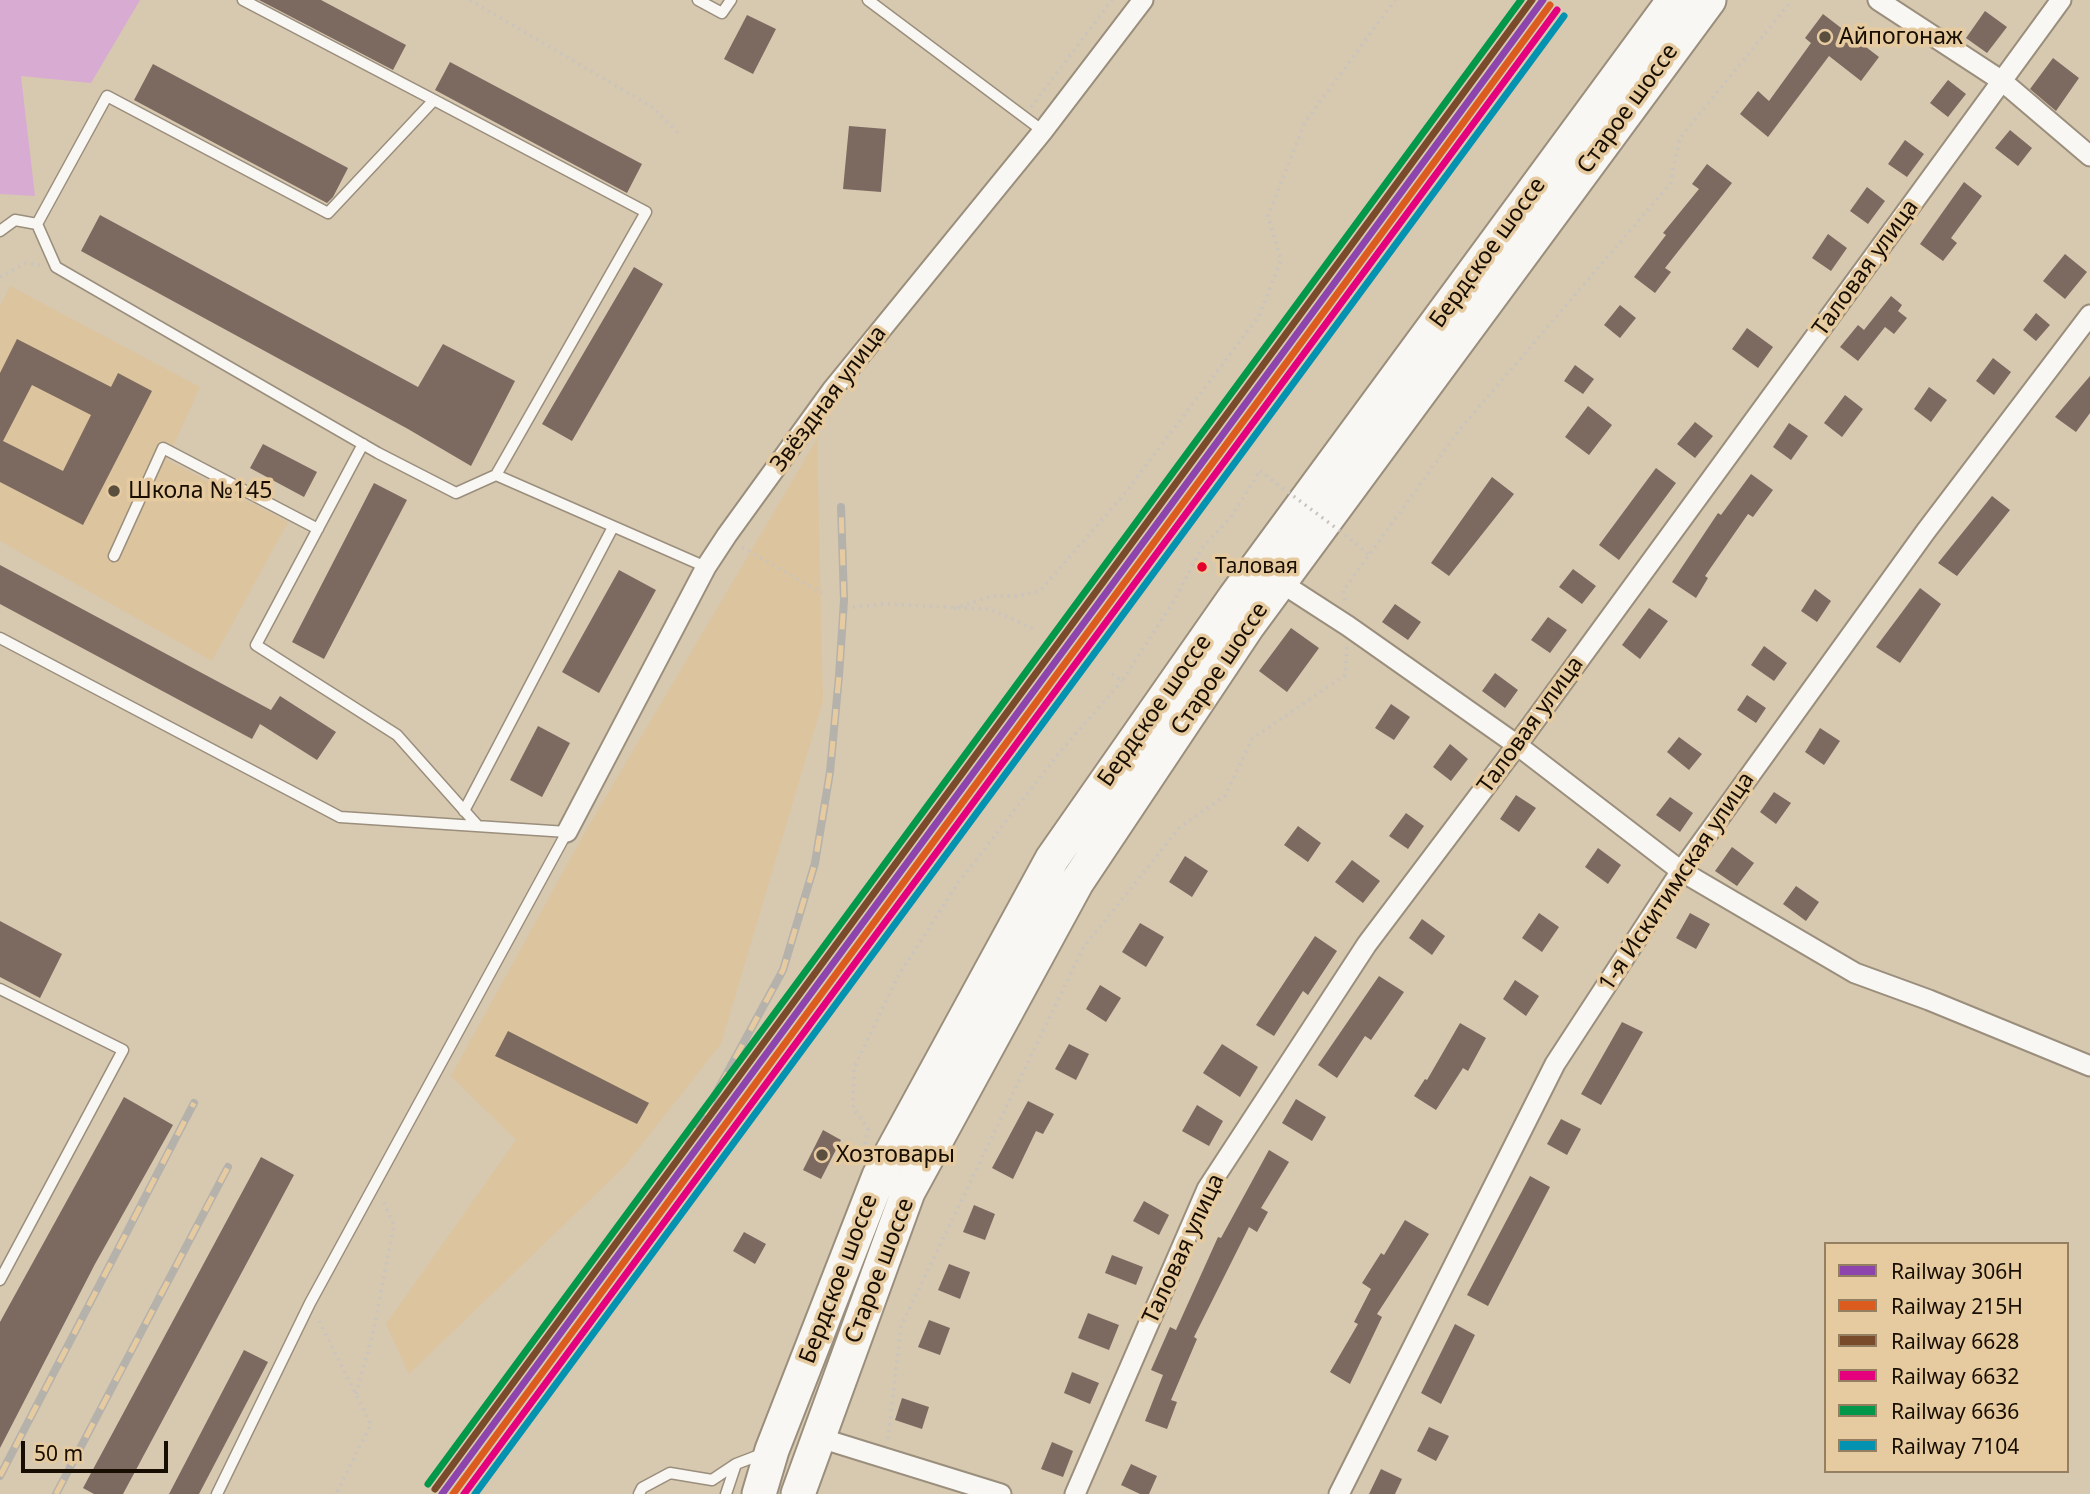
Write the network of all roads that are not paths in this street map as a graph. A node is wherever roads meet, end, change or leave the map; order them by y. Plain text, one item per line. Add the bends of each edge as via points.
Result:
1 (243, 0) edge
2 (698, 0) edge
3 (731, 0) edge
4 (868, 0) edge
5 (1143, 0) edge
6 (1674, 0) edge
7 (1709, 0) edge
8 (1878, 0) edge
9 (2061, 0) edge
10 (2002, 81) junction
11 (435, 100) junction
12 (1043, 131) junction
13 (2090, 156) edge
14 (37, 223) junction
15 (0, 231) edge
16 (2090, 315) edge
17 (363, 444) junction
18 (496, 475) junction
19 (613, 527) junction
20 (318, 529) junction
21 (114, 556) dead end
22 (706, 567) junction
23 (1280, 582) junction
24 (0, 638) edge
25 (1517, 745) junction
26 (464, 811) junction
27 (478, 826) junction
28 (567, 832) junction
29 (1681, 871) junction
30 (0, 989) edge
31 (2090, 1066) edge
32 (0, 1253) edge
33 (10, 1261) junction
34 (0, 1280) edge
35 (817, 1437) junction
36 (772, 1450) junction
37 (736, 1464) junction
38 (217, 1494) edge
39 (639, 1494) edge
40 (726, 1494) edge
41 (759, 1494) edge
42 (798, 1494) edge
43 (1001, 1494) edge
44 (1075, 1494) edge
45 (1339, 1494) edge

1 - 11 lane
2 - 3 lane via 722,13
4 - 12 lane
5 - 12 street, Звёздная улица
6 - 36 highway, Бердское шоссе via 1235,597 1052,859 879,1175
7 - 23 highway, Старое шоссе
8 - 10 street
9 - 10 street, Таловая улица
10 - 13 street
10 - 25 street, Таловая улица
11 - 14 lane via 328,213 107,96
11 - 18 lane via 646,212
12 - 22 street, Звёздная улица via 832,390
14 - 15 lane via 15,220
14 - 17 lane via 56,267
16 - 29 street, 1-я Искитимская улица via 1926,531
17 - 18 lane via 456,493
17 - 20 lane
18 - 19 lane
19 - 22 lane
19 - 26 lane
20 - 21 lane via 163,448
20 - 26 lane via 256,645 397,735
22 - 28 street, Звёздная улица
23 - 25 street
23 - 35 highway, Старое шоссе via 1077,882 908,1192
24 - 27 lane via 340,817
25 - 29 street
25 - 44 street, Таловая улица via 1367,944 1207,1189
26 - 27 lane
27 - 28 lane
28 - 38 lane via 310,1303
29 - 31 street via 1855,974
29 - 45 street, 1-я Искитимская улица via 1555,1064
30 - 33 lane via 123,1050
32 - 33 lane
33 - 34 lane
35 - 42 highway
35 - 43 street
36 - 37 lane
36 - 41 highway, Бердское шоссе
37 - 39 lane via 712,1480 670,1473
37 - 40 lane

